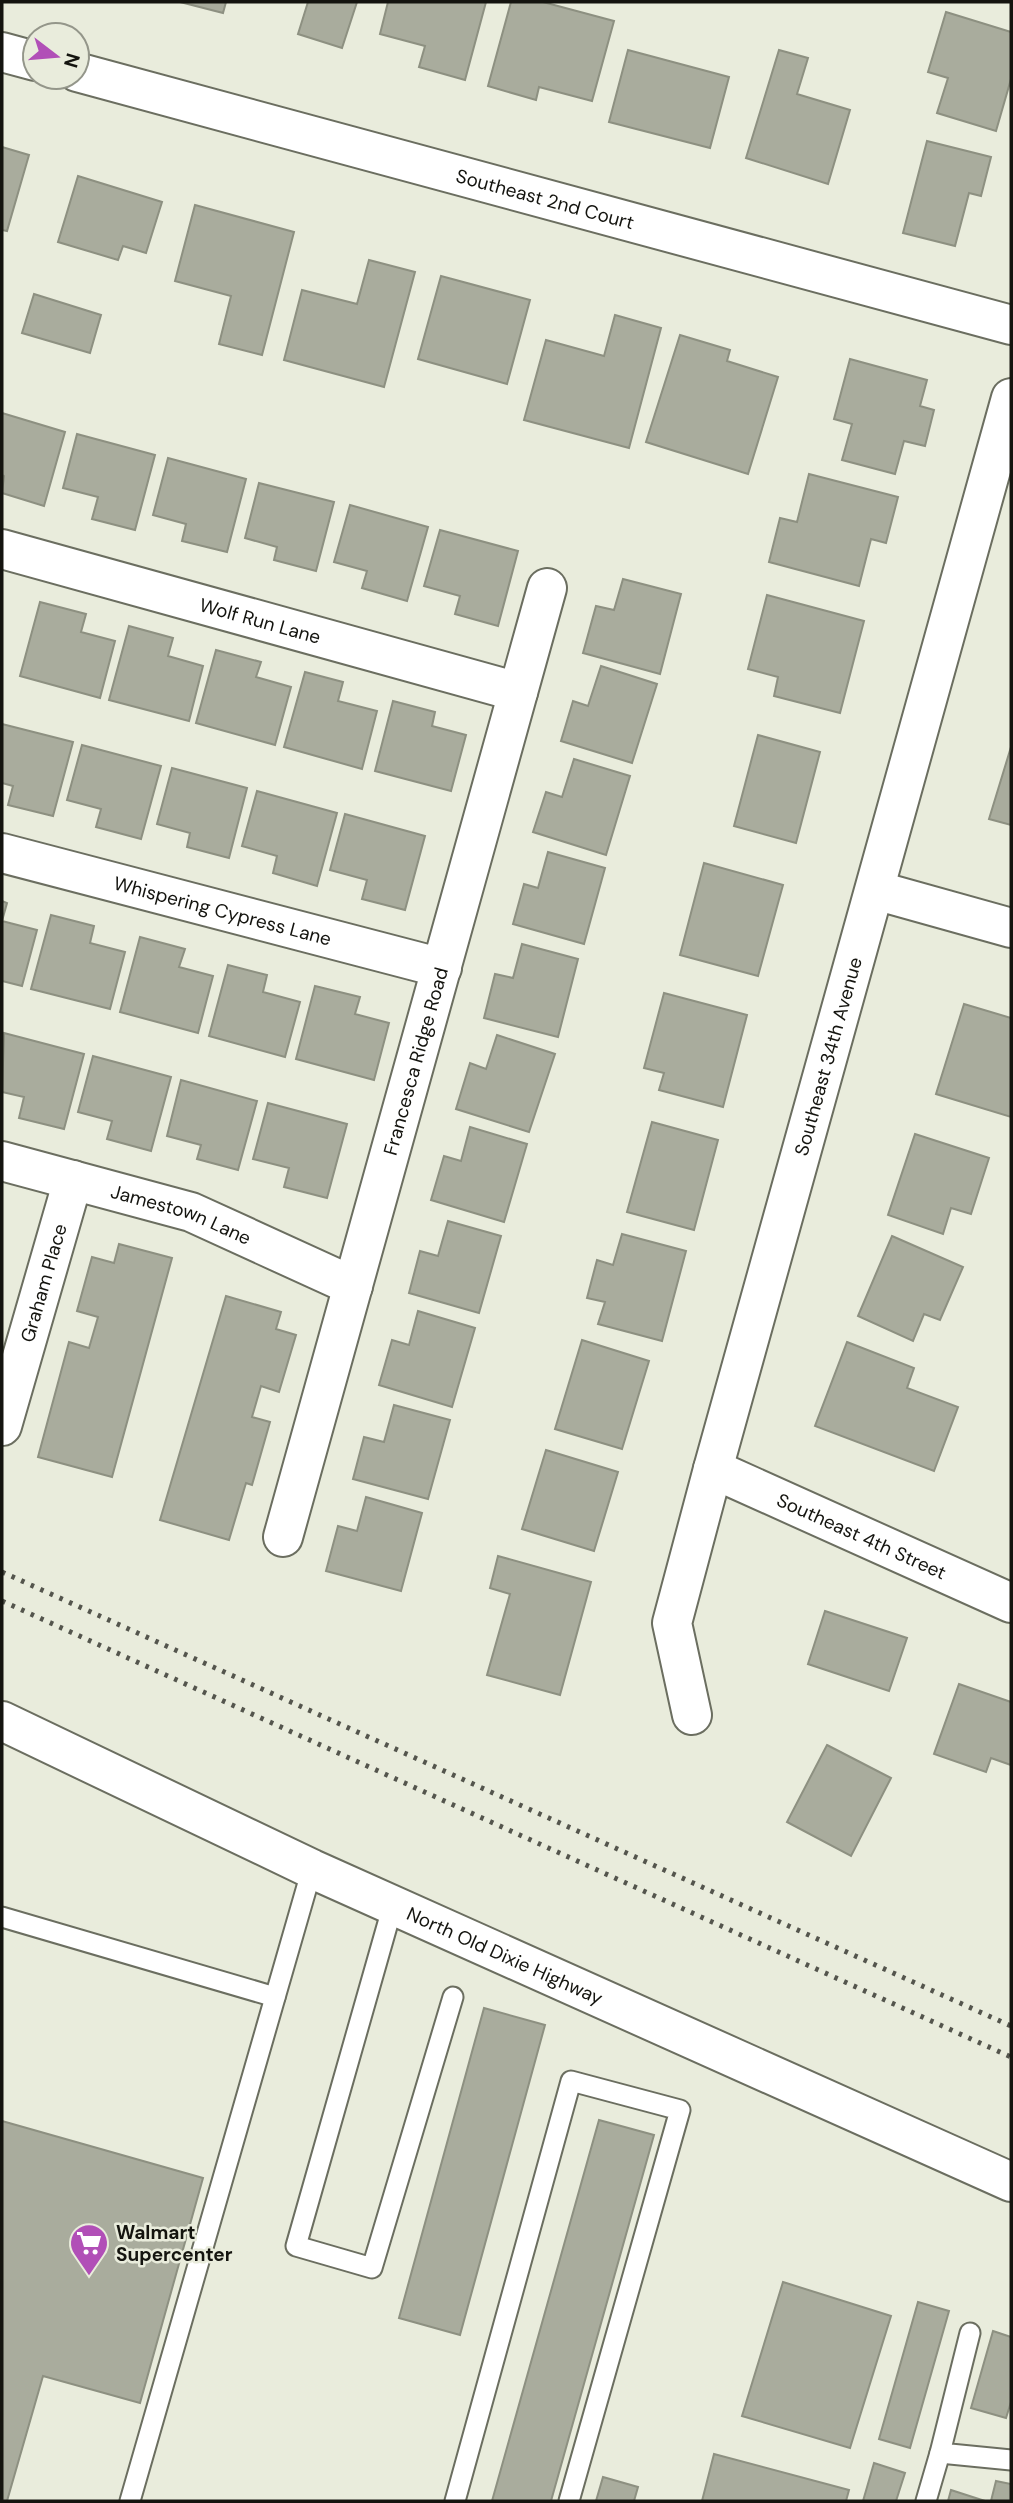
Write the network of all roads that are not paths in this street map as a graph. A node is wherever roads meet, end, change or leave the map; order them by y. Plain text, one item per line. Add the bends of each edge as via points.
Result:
1 (2, 51) edge
2 (21, 57) edge
3 (91, 76) edge
4 (1011, 325) edge
5 (1011, 398) edge
6 (2, 550) edge
7 (547, 588) dead end
8 (518, 692) junction
9 (2, 853) edge
10 (875, 890) junction
11 (1011, 928) edge
12 (442, 968) junction
13 (2, 1161) edge
14 (73, 1180) junction
15 (353, 1286) junction
16 (2, 1426) edge
17 (713, 1469) junction
18 (283, 1537) dead end
19 (1011, 1603) edge
20 (692, 1715) dead end
21 (2, 1721) edge
22 (312, 1869) junction
23 (393, 1905) junction
24 (2, 1917) edge
25 (275, 1997) junction
26 (453, 1997) dead end
27 (1011, 2182) edge
28 (970, 2333) dead end
29 (940, 2452) junction
30 (1011, 2460) edge
31 (130, 2501) edge
32 (455, 2501) edge
33 (569, 2501) edge
34 (926, 2501) edge

1 - 2 street
3 - 4 street, Southeast 2nd Court
5 - 10 street, Southeast 34th Avenue
6 - 8 street, Wolf Run Lane
7 - 8 street, Francesca Ridge Road
8 - 12 street, Francesca Ridge Road
9 - 12 street, Whispering Cypress Lane
10 - 11 street
10 - 17 street, Southeast 34th Avenue
12 - 15 street, Francesca Ridge Road
13 - 14 street, Jamestown Lane
14 - 15 street, Jamestown Lane via 191,1212
14 - 16 street, Graham Place
15 - 18 street, Francesca Ridge Road
17 - 19 street, Southeast 4th Street
17 - 20 street, Southeast 34th Avenue via 672,1623
21 - 22 street, North Old Dixie Highway
22 - 23 street, North Old Dixie Highway
22 - 25 lane
23 - 26 lane via 296,2246 372,2268
23 - 27 street, North Old Dixie Highway
24 - 25 lane
25 - 31 lane
28 - 29 lane
29 - 30 lane
29 - 34 lane
32 - 33 lane via 571,2081 680,2110

